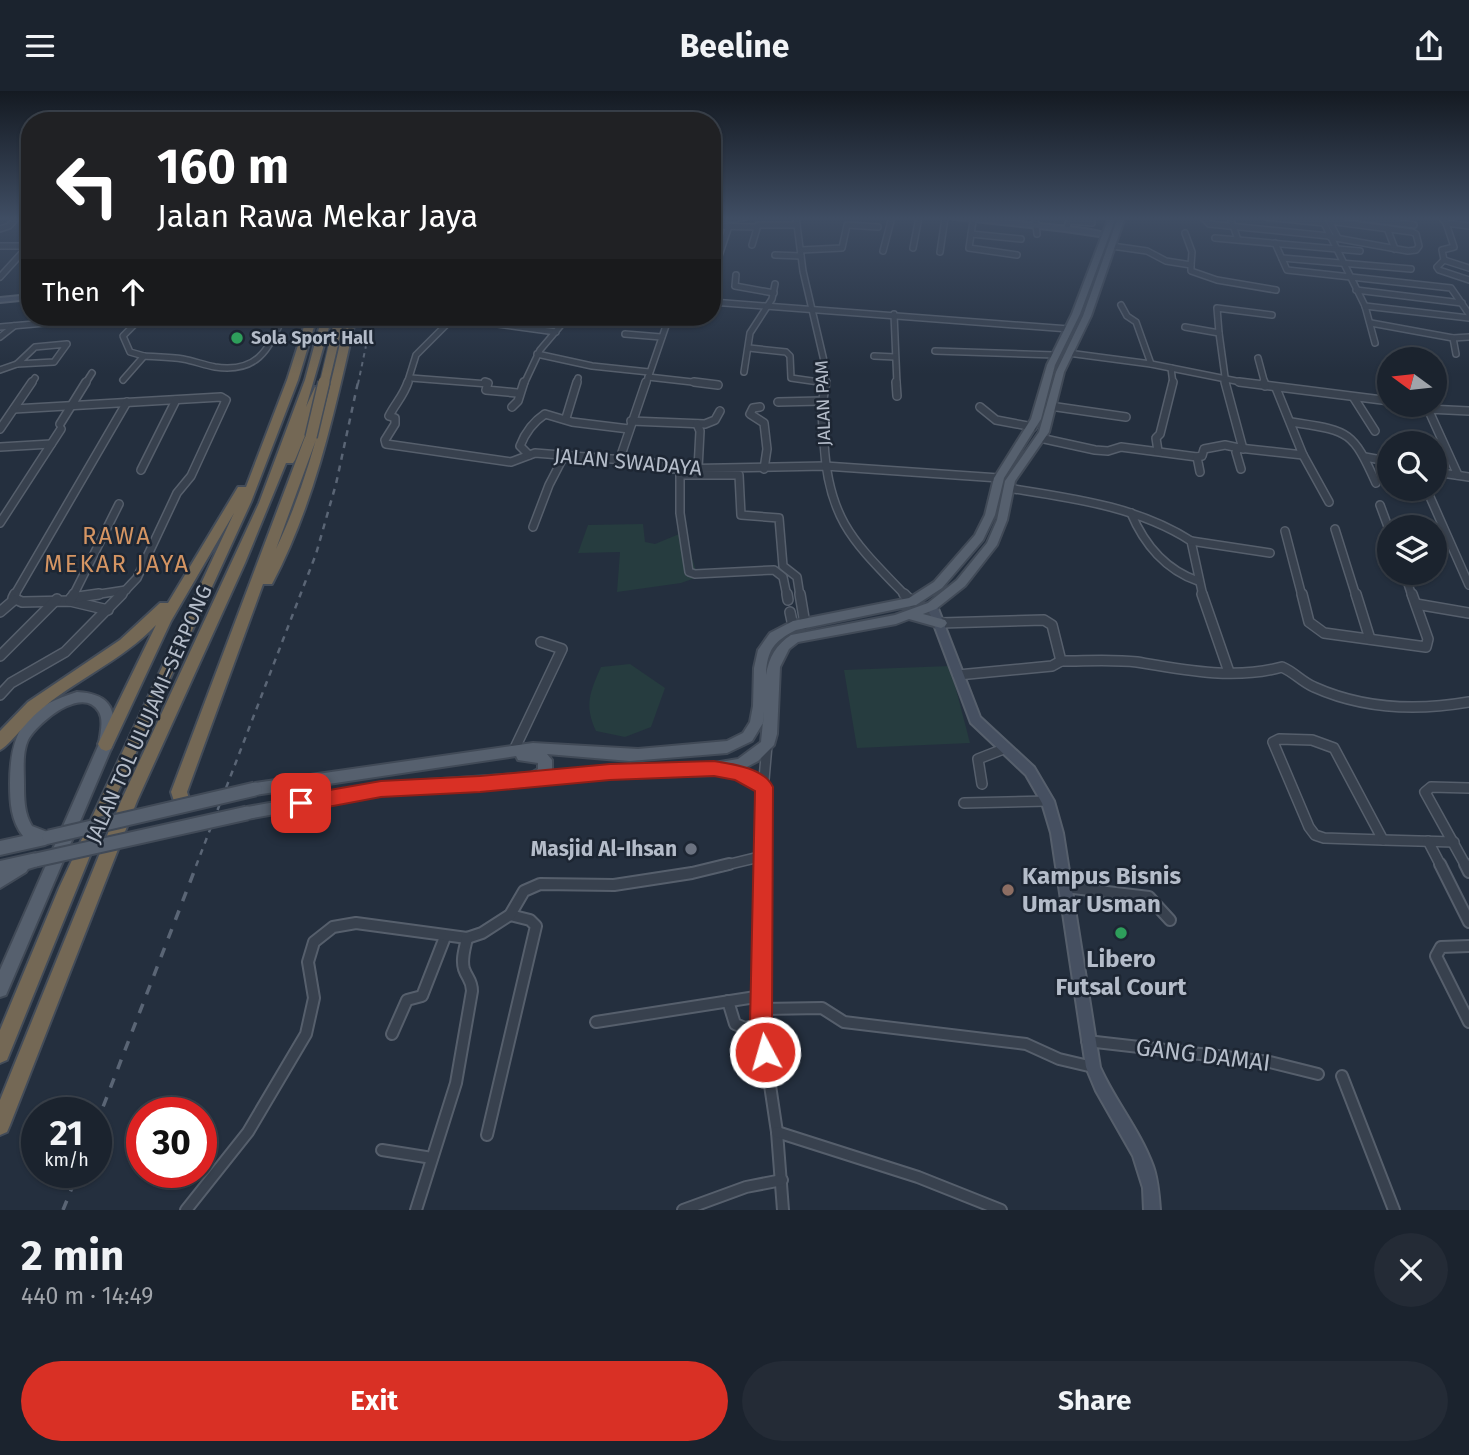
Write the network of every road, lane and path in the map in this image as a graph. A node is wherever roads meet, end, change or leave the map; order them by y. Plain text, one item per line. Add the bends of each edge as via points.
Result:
1 (803, 269) edge
2 (1098, 269) edge
3 (1191, 269) edge
4 (1287, 269) edge
5 (1346, 269) edge
6 (1438, 269) edge
7 (736, 275) dead end
8 (1350, 277) junction
9 (1469, 280) edge
10 (775, 284) dead end
11 (1276, 290) dead end
12 (1356, 290) junction
13 (774, 293) junction
14 (21, 298) edge
15 (1088, 298) junction
16 (0, 300) edge
17 (721, 302) edge
18 (1462, 303) junction
19 (771, 305) junction
20 (1121, 305) dead end
21 (1365, 306) junction
22 (813, 308) junction
23 (894, 314) junction
24 (1272, 315) dead end
25 (1469, 316) edge
26 (1371, 323) junction
27 (21, 325) edge
28 (14, 326) junction
29 (133, 326) edge
30 (279, 326) edge
31 (309, 326) edge
32 (324, 326) edge
33 (338, 326) edge
34 (346, 326) edge
35 (348, 326) edge
36 (445, 326) edge
37 (512, 326) edge
38 (561, 326) edge
39 (665, 326) edge
40 (0, 327) edge
41 (1185, 327) dead end
42 (1069, 329) junction
43 (556, 332) junction
44 (1219, 333) junction
45 (625, 334) dead end
46 (0, 337) edge
47 (660, 337) junction
48 (1469, 337) edge
49 (1453, 338) junction
50 (1375, 343) dead end
51 (750, 348) junction
52 (935, 351) dead end
53 (1068, 353) junction
54 (537, 354) junction
55 (1456, 354) dead end
56 (1055, 355) junction
57 (144, 356) junction
58 (874, 356) dead end
59 (895, 357) junction
60 (1258, 358) dead end
61 (17, 364) junction
62 (1151, 365) junction
63 (1171, 368) junction
64 (0, 370) edge
65 (744, 372) dead end
66 (92, 373) dead end
67 (648, 375) junction
68 (35, 378) dead end
69 (578, 378) dead end
70 (1224, 378) junction
71 (411, 379) junction
72 (123, 380) dead end
73 (826, 383) junction
74 (718, 385) dead end
75 (1265, 386) junction
76 (1276, 388) junction
77 (517, 393) junction
78 (897, 396) dead end
79 (1354, 398) junction
80 (176, 400) junction
81 (1377, 400) edge
82 (821, 401) junction
83 (127, 402) junction
84 (778, 402) dead end
85 (73, 404) junction
86 (1051, 406) junction
87 (512, 407) dead end
88 (760, 407) dead end
89 (980, 407) dead end
90 (14, 409) junction
91 (719, 411) dead end
92 (1469, 411) edge
93 (1126, 417) dead end
94 (566, 418) junction
95 (278, 421) junction
96 (1291, 422) junction
97 (697, 424) junction
98 (630, 425) junction
99 (1033, 427) junction
100 (0, 429) edge
101 (1375, 431) dead end
102 (1040, 438) junction
103 (51, 444) junction
104 (0, 447) edge
105 (1241, 449) junction
106 (1158, 451) junction
107 (529, 455) junction
108 (1303, 455) junction
109 (564, 456) junction
110 (1197, 457) junction
111 (1365, 457) junction
112 (1377, 459) edge
113 (618, 461) junction
114 (825, 466) junction
115 (1241, 468) dead end
116 (698, 469) junction
117 (764, 469) junction
118 (141, 470) dead end
119 (1199, 472) dead end
120 (1005, 473) junction
121 (1447, 474) edge
122 (1458, 475) junction
123 (1469, 477) edge
124 (1376, 482) dead end
125 (1008, 488) junction
126 (1432, 501) edge
127 (1329, 502) dead end
128 (119, 504) dead end
129 (1380, 505) dead end
130 (1131, 513) junction
131 (1384, 515) edge
132 (0, 523) edge
133 (533, 527) dead end
134 (1335, 529) dead end
135 (1285, 531) dead end
136 (1191, 541) junction
137 (1270, 552) dead end
138 (242, 557) junction
139 (191, 575) junction
140 (1198, 581) junction
141 (1409, 585) edge
142 (1469, 585) edge
143 (125, 590) junction
144 (57, 599) junction
145 (71, 599) junction
146 (14, 600) junction
147 (788, 600) dead end
148 (1416, 604) junction
149 (932, 606) junction
150 (911, 608) junction
151 (108, 610) junction
152 (790, 612) dead end
153 (0, 613) edge
154 (1469, 613) edge
155 (941, 623) junction
156 (799, 625) junction
157 (1370, 639) junction
158 (541, 642) dead end
159 (0, 656) edge
160 (1061, 661) junction
161 (228, 665) junction
162 (1229, 672) junction
163 (958, 675) junction
164 (0, 681) edge
165 (11, 683) junction
166 (0, 695) edge
167 (1469, 702) edge
168 (0, 743) edge
169 (106, 744) junction
170 (767, 745) junction
171 (1006, 748) junction
172 (514, 750) junction
173 (495, 756) junction
174 (714, 769) junction
175 (531, 780) junction
176 (982, 784) dead end
177 (764, 787) junction
178 (1469, 788) edge
179 (1048, 801) junction
180 (964, 803) dead end
181 (183, 805) junction
182 (47, 837) junction
183 (1383, 840) junction
184 (1428, 841) junction
185 (1454, 842) junction
186 (0, 848) edge
187 (763, 856) junction
188 (33, 861) junction
189 (0, 868) edge
190 (1469, 872) edge
191 (0, 881) edge
192 (1065, 887) junction
193 (510, 915) junction
194 (1170, 920) dead end
195 (1469, 922) edge
196 (445, 937) junction
197 (467, 938) junction
198 (1469, 946) edge
199 (0, 989) edge
200 (762, 996) junction
201 (728, 1001) junction
202 (762, 1009) junction
203 (596, 1021) dead end
204 (1469, 1022) edge
205 (761, 1025) junction
206 (392, 1034) dead end
207 (1087, 1041) junction
208 (0, 1053) edge
209 (1093, 1067) junction
210 (1318, 1074) dead end
211 (1342, 1076) dead end
212 (0, 1125) edge
213 (777, 1132) junction
214 (486, 1135) dead end
215 (382, 1150) dead end
216 (432, 1158) junction
217 (782, 1181) junction
218 (186, 1210) edge
219 (416, 1210) edge
220 (683, 1210) edge
221 (783, 1210) edge
222 (1001, 1210) edge
223 (1152, 1210) edge
224 (1394, 1210) edge

1 - 22 street, JALAN PAM
2 - 15 main road
3 - 11 street via 1217,280
4 - 8 street
5 - 8 street
6 - 9 street
7 - 13 street via 735,286
8 - 12 street
8 - 18 street via 1449,287
10 - 13 street
12 - 18 street
12 - 21 street
13 - 19 street
14 - 16 street
15 - 42 main road
15 - 53 main road
17 - 19 street
18 - 25 street
19 - 22 street
19 - 51 street via 750,332
20 - 62 street via 1136,322
21 - 25 street
21 - 26 street
22 - 23 street
22 - 73 street, JALAN PAM
23 - 42 street
23 - 59 street
24 - 44 street via 1217,308
26 - 49 street
26 - 50 street
27 - 28 street
28 - 40 street
28 - 46 street
29 - 57 street via 123,336 130,352
30 - 57 street via 256,361 243,368
31 - 95 highway, JALAN TOL ULUJAMI–SERPONG
32 - 138 highway, JALAN TOL ULUJAMI–SERPONG via 295,421
33 - 161 highway, bridge via 311,437
34 - 138 highway
35 - 161 highway via 324,434 296,519
36 - 71 street, JALAN SWADAYA via 416,355
37 - 43 street
38 - 43 street
39 - 47 street
41 - 44 street
42 - 56 main road
43 - 54 street
44 - 70 street
45 - 47 street
47 - 67 street
48 - 49 street
49 - 55 street
51 - 65 street
51 - 73 street via 786,352 791,378
52 - 56 street
53 - 62 street
53 - 86 main road
54 - 67 street
54 - 77 street
56 - 99 main road
57 - 72 street
58 - 59 street
59 - 78 street
60 - 75 street
61 - 61 street via 35,347 68,345 51,363
61 - 64 street
62 - 63 street
63 - 70 street
63 - 106 street via 1175,389 1161,419
66 - 85 street
67 - 74 street
67 - 98 street
68 - 90 street
69 - 94 street
70 - 75 street
70 - 105 street
71 - 77 street via 483,382 488,383 486,390
71 - 107 street, JALAN SWADAYA via 390,414 395,424 384,443 511,463
73 - 82 street, JALAN PAM
75 - 76 street
76 - 79 street
76 - 96 street
77 - 87 street via 518,401
79 - 81 street
79 - 101 street
80 - 83 street
80 - 118 street
80 - 143 street via 226,400 144,565
82 - 84 street
82 - 114 street, JALAN PAM
83 - 85 street
83 - 146 street
85 - 90 street
85 - 103 street
86 - 93 street
86 - 102 main road
88 - 117 street via 752,408 750,414 764,423
89 - 99 street via 996,420
90 - 100 street
91 - 97 street via 712,422
92 - 122 street via 1428,409
94 - 98 street via 589,425
94 - 107 street via 540,417 520,446
95 - 139 highway
95 - 208 highway, JALAN TOL ULUJAMI–SERPONG via 243,510 106,801
96 - 108 street
96 - 111 street via 1338,429
97 - 98 street
97 - 116 street
98 - 113 street
99 - 120 main road
102 - 106 street via 1095,450
102 - 120 main road
103 - 104 street
103 - 132 street
105 - 108 street
105 - 110 street via 1207,447
105 - 115 street via 1236,452
106 - 110 street
107 - 109 street, JALAN SWADAYA
108 - 127 street
109 - 113 street, JALAN SWADAYA
109 - 133 street
110 - 119 street
111 - 112 street
111 - 124 street
113 - 116 street, JALAN SWADAYA
114 - 117 street, JALAN SWADAYA
114 - 120 street, JALAN SWADAYA
114 - 150 street, JALAN PAM via 839,517
116 - 117 street, JALAN SWADAYA
120 - 125 main road
120 - 150 main road via 979,537 938,585
121 - 122 street
122 - 123 street
125 - 130 street
125 - 149 main road via 992,545 961,583
126 - 142 street
128 - 145 street
129 - 131 street
130 - 136 street via 1171,527
130 - 140 street via 1146,544 1178,575
134 - 157 street
135 - 157 street via 1312,625 1324,633
136 - 137 street
136 - 140 street
138 - 212 highway, JALAN TOL ULUJAMI–SERPONG via 130,800
139 - 168 highway via 138,635 27,713
139 - 169 highway via 145,657
140 - 162 street
141 - 148 street
143 - 145 street
143 - 151 street
144 - 145 street
144 - 146 street
144 - 159 street
145 - 151 street
146 - 153 street
147 - 156 street via 783,577 774,571 689,572 680,513 680,475 739,475 741,515 779,518 783,566 797,577
148 - 154 street
148 - 157 street via 1428,639 1426,647
149 - 150 main road
149 - 155 street
150 - 155 main road
150 - 156 main road
150 - 170 main road via 782,645 773,664
151 - 165 street via 55,660
152 - 156 street
155 - 160 street via 1044,620 1052,625
155 - 163 street
156 - 172 main road via 775,635 762,653 758,714 755,729 746,739 730,746 631,755
158 - 172 street via 562,649
160 - 162 street via 1135,662 1166,669
160 - 163 street via 1052,666
161 - 181 highway via 178,792
162 - 167 street via 1260,673 1282,667 1312,686 1362,702 1423,707
163 - 171 street via 975,720
164 - 165 street
165 - 166 street
169 - 182 main road via 108,711 91,699 55,705 26,731 18,756 21,818 27,831
169 - 199 main road
170 - 174 main road via 741,764
170 - 177 street
171 - 176 street via 978,759
171 - 179 street via 1030,771
172 - 173 main road
173 - 175 main road via 543,757 545,772
173 - 181 main road, bridge via 255,789
174 - 175 main road
174 - 177 street via 738,773
175 - 188 main road, bridge via 381,789 247,813
177 - 187 street
178 - 185 street via 1431,787 1425,792
179 - 180 street
179 - 192 street
181 - 182 main road, bridge
182 - 186 main road
183 - 183 street via 1324,838 1311,831 1273,742 1333,746
183 - 184 street
184 - 185 street
184 - 195 street
185 - 190 street
187 - 193 street via 614,885 540,884 524,891
187 - 200 street
188 - 189 main road
188 - 191 main road
192 - 194 street via 1149,897
192 - 207 street
193 - 197 street
193 - 214 street via 536,926
196 - 197 street
196 - 206 street via 422,996 409,997
196 - 218 street via 356,923 324,932 310,951 314,999 306,1034 248,1132
197 - 216 street via 464,970 472,980 472,991 456,1083
198 - 204 street via 1441,947 1436,956
200 - 201 street
200 - 202 street
201 - 203 street
201 - 205 street via 738,1027
202 - 205 street
202 - 209 street via 822,1008 844,1022 1026,1044
205 - 213 street
207 - 209 street
207 - 210 street, GANG DAMAI via 1270,1062
209 - 223 street via 1137,1143 1149,1180
211 - 224 street
213 - 217 street
213 - 222 street via 918,1177
215 - 216 street
216 - 219 street
217 - 220 street via 746,1187
217 - 221 street

